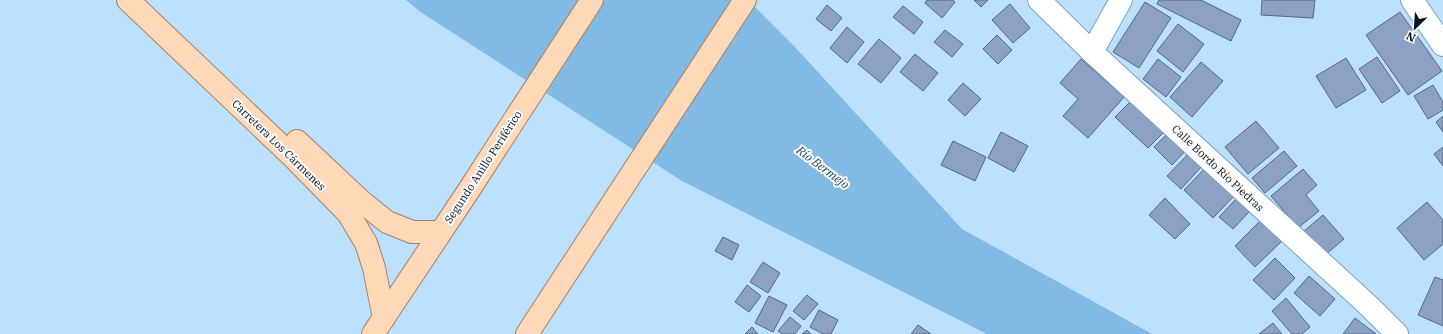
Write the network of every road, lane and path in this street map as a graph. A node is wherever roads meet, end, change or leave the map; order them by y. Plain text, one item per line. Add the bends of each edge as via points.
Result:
1 (128, 0) edge
2 (148, 0) edge
3 (592, 0) edge
4 (745, 0) edge
5 (1039, 0) edge
6 (1121, 0) edge
7 (1412, 0) edge
8 (1443, 45) edge
9 (1092, 52) junction
10 (441, 232) junction
11 (378, 326) edge
12 (527, 334) edge
13 (1397, 334) edge

1 - 11 main road, Carretera Los Cármenes via 348,213 366,243 374,268
2 - 10 main road, Carretera Los Cármenes via 361,201 387,222 412,232
3 - 10 main road, Segundo Anillo Periférico
4 - 12 main road
5 - 9 lane, Calle Bordo Río Piedras
6 - 9 lane
7 - 8 lane
9 - 13 lane, Calle Bordo Río Piedras
10 - 11 main road, Segundo Anillo Periférico

